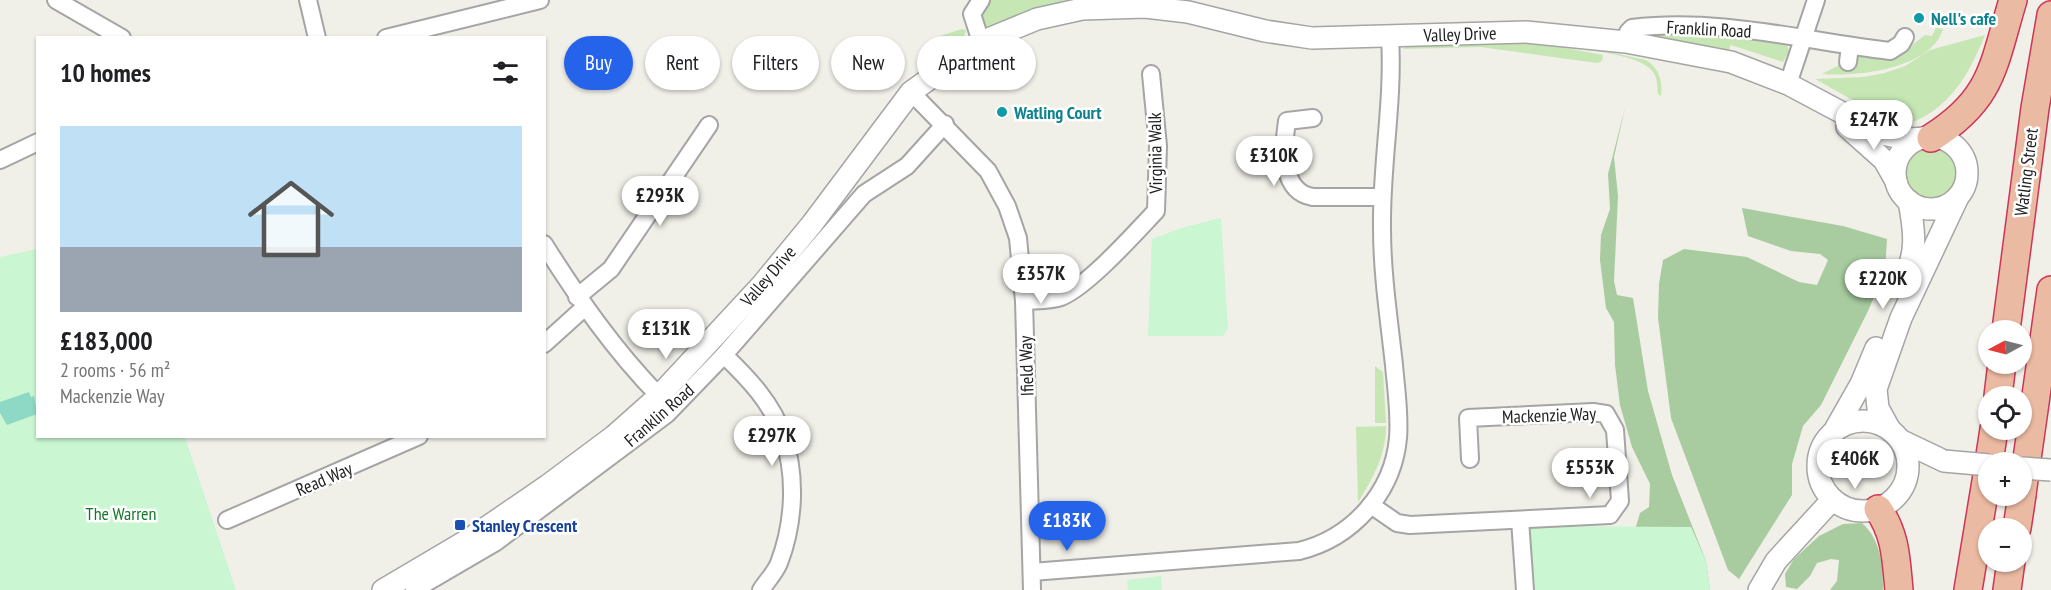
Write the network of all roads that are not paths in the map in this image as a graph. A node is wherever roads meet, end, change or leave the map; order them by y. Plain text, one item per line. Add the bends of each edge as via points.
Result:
1 (56, 0) edge
2 (308, 0) edge
3 (540, 0) edge
4 (981, 0) edge
5 (1816, 0) edge
6 (2013, 0) edge
7 (1081, 5) edge
8 (2051, 15) edge
9 (119, 36) edge
10 (317, 36) edge
11 (394, 36) edge
12 (979, 36) edge
13 (995, 36) edge
14 (1390, 37) junction
15 (1905, 37) dead end
16 (1801, 40) junction
17 (1626, 42) junction
18 (1152, 74) dead end
19 (1788, 84) junction
20 (917, 88) edge
21 (911, 92) junction
22 (1829, 107) junction
23 (1313, 118) dead end
24 (945, 124) junction
25 (709, 125) dead end
26 (1931, 138) junction
27 (36, 143) edge
28 (0, 160) edge
29 (1896, 181) junction
30 (1382, 197) junction
31 (1958, 197) junction
32 (1909, 201) junction
33 (546, 247) edge
34 (2051, 290) edge
35 (1024, 301) junction
36 (581, 302) junction
37 (2007, 320) edge
38 (546, 342) edge
39 (724, 355) junction
40 (659, 396) junction
41 (1836, 428) junction
42 (1895, 434) junction
43 (414, 438) edge
44 (2028, 452) edge
45 (1470, 459) dead end
46 (1944, 461) junction
47 (1978, 463) edge
48 (2032, 469) edge
49 (2051, 470) edge
50 (1905, 482) junction
51 (1832, 500) junction
52 (1371, 505) junction
53 (1982, 506) edge
54 (1878, 508) junction
55 (227, 520) dead end
56 (1520, 520) junction
57 (1032, 572) junction
58 (2009, 572) edge
59 (383, 590) edge
60 (414, 590) edge
61 (761, 590) edge
62 (1032, 590) edge
63 (1525, 590) edge
64 (1759, 590) edge
65 (1899, 590) edge
66 (1968, 590) edge
67 (2007, 590) edge

1 - 9 street
2 - 10 street
3 - 11 street
4 - 12 street via 972,18
5 - 16 street
6 - 26 highway via 1981,94 1961,117
7 - 13 street, Valley Drive
7 - 14 street, Valley Drive via 1188,12 1304,37
8 - 37 highway, Watling Street
14 - 17 street, Valley Drive via 1526,32
14 - 30 street via 1391,89
15 - 16 street, Franklin Road via 1890,51 1849,54
16 - 17 street, Franklin Road via 1737,28 1682,26 1632,28
16 - 19 street
17 - 19 street, Valley Drive via 1731,62
18 - 35 street, Virginia Walk via 1158,146 1156,212 1067,294
19 - 22 street, Valley Drive
20 - 21 street, Valley Drive
21 - 24 street, Ifield Way
21 - 40 street, Valley Drive via 768,277
22 - 26 street, Valley Drive via 1888,136
22 - 29 street, Valley Drive via 1884,160
23 - 30 street via 1287,121 1287,168 1294,188 1313,197
24 - 35 street, Ifield Way via 988,171 1007,206 1021,252
24 - 39 street, Franklin Road via 907,166 864,194
25 - 36 street via 611,269
26 - 29 street via 1913,142 1903,151 1896,167
26 - 31 street via 1949,143 1962,157 1966,176
27 - 28 street
29 - 32 street
30 - 52 street via 1384,279 1399,425 1388,475
31 - 32 street via 1934,209
31 - 42 street via 1901,318 1876,389 1878,408
32 - 41 street via 1915,232 1913,260 1861,384
33 - 36 street
34 - 44 highway
35 - 57 street, Ifield Way
36 - 38 street
36 - 40 street
39 - 60 street, Franklin Road via 658,420 496,542
39 - 61 street via 768,406 783,436 791,474 791,517 778,565
40 - 59 street, Valley Drive via 547,486 466,541
41 - 42 street via 1863,420
41 - 51 street via 1820,450 1817,463 1818,477
42 - 46 street
42 - 50 street via 1906,453
43 - 55 street, Read Way
45 - 56 street, Mackenzie Way via 1468,418 1606,414 1615,430 1620,501 1610,515
46 - 47 street, bridge
46 - 50 street
48 - 49 street, bridge
50 - 54 street via 1890,502
51 - 54 street via 1854,511
51 - 64 street via 1776,561
52 - 56 street, Mackenzie Way via 1397,523 1410,525
52 - 57 street via 1332,539 1296,551
53 - 66 highway
54 - 65 highway via 1895,541
56 - 63 street
57 - 62 street, Ifield Way
58 - 67 highway

